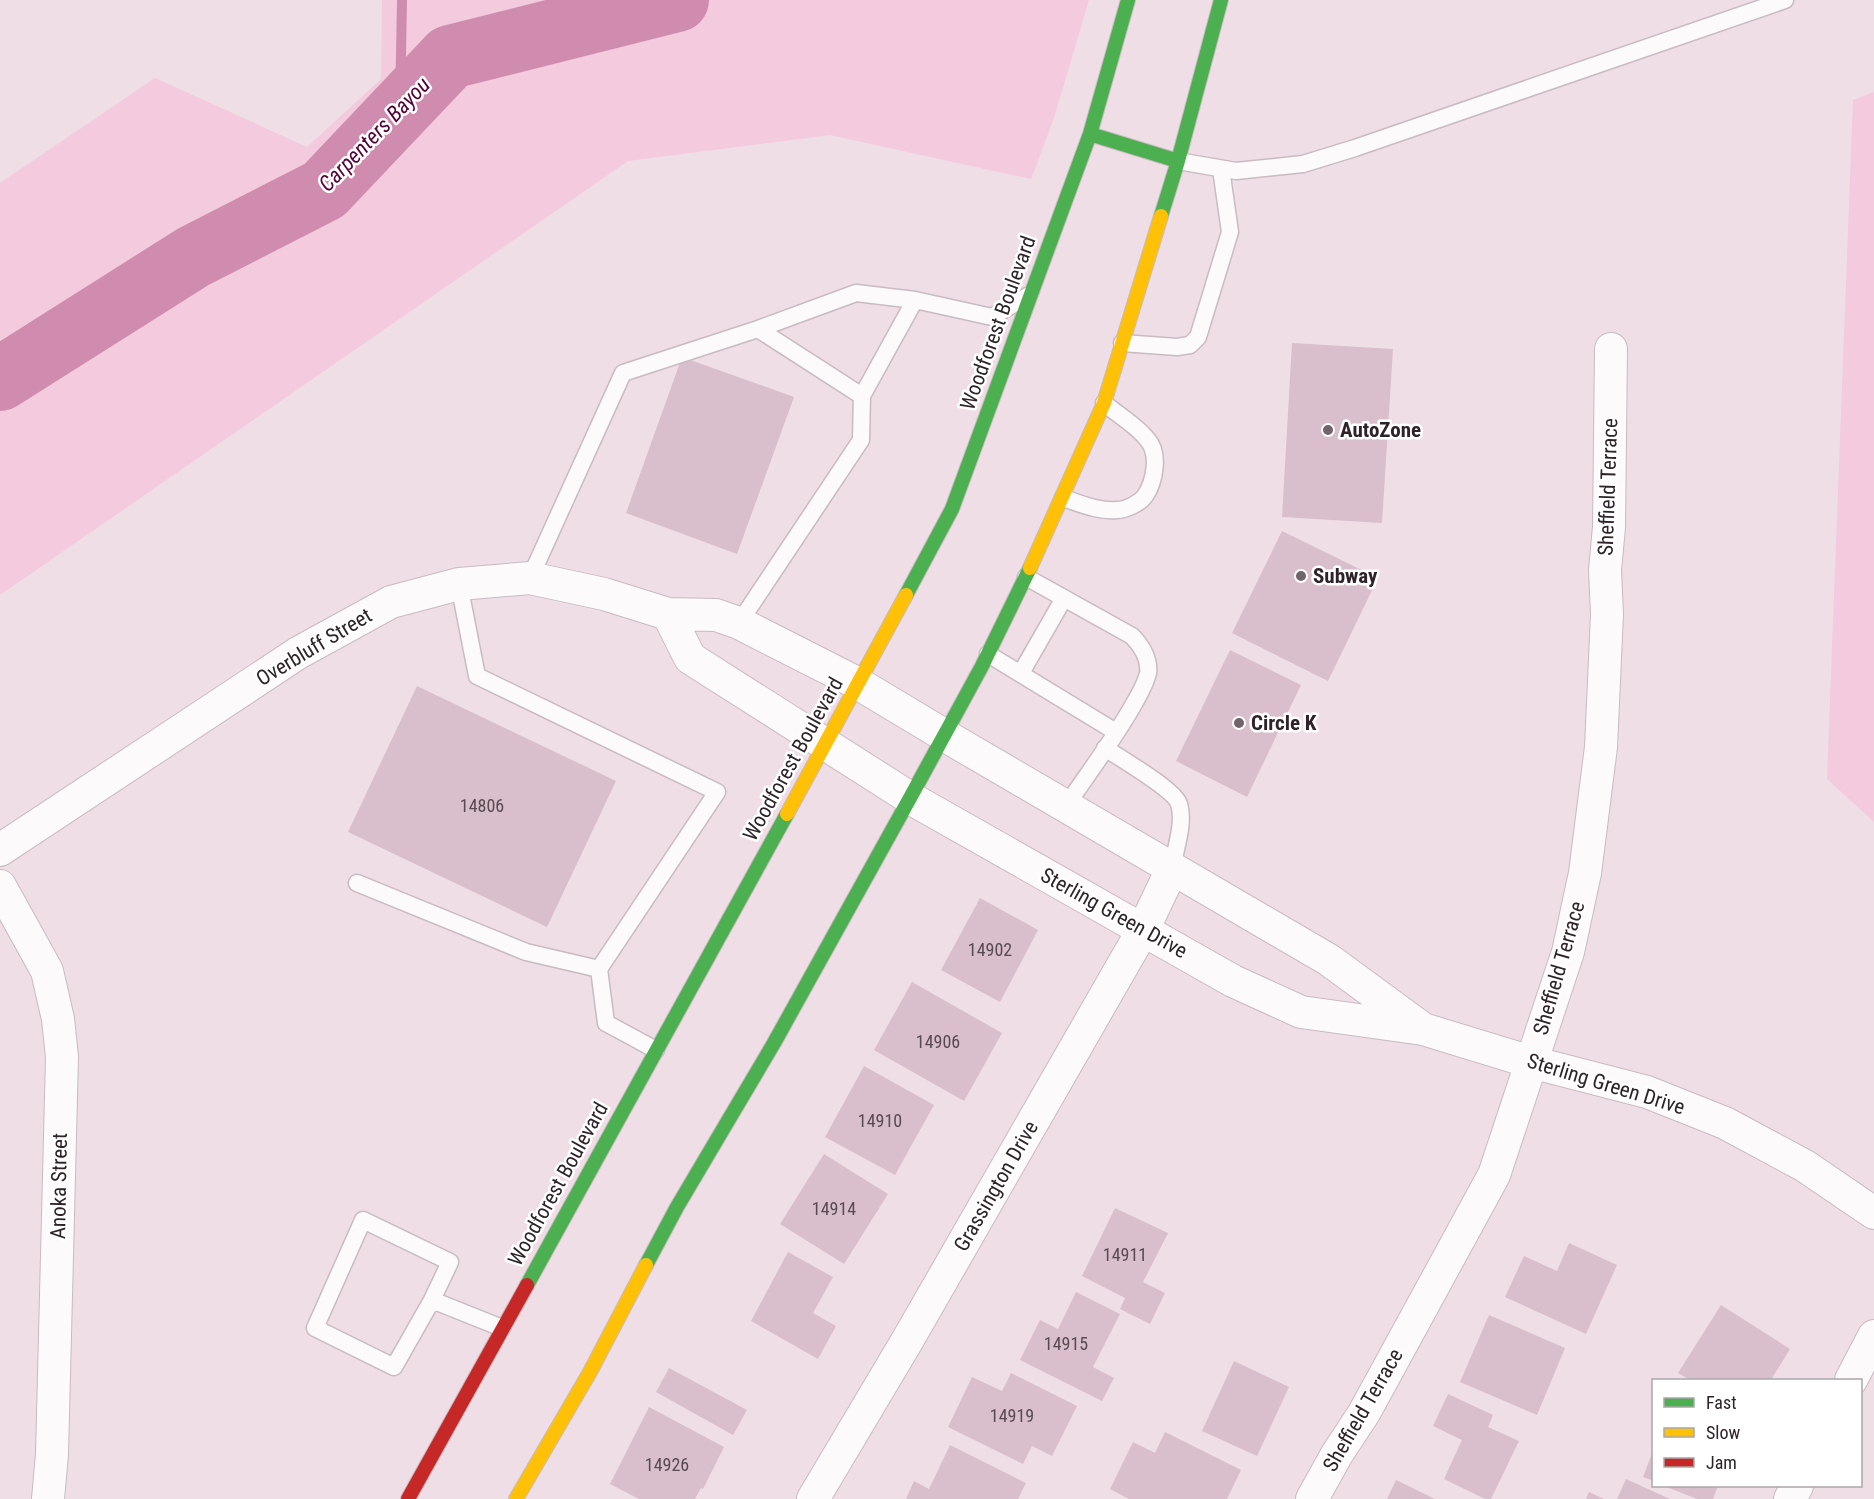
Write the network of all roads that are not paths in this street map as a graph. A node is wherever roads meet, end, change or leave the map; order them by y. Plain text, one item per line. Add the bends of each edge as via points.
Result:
1 (1128, 0) edge
2 (1221, 0) edge
3 (1785, 0) edge
4 (1090, 134) junction
5 (1178, 161) junction
6 (1221, 169) junction
7 (1030, 294) junction
8 (915, 300) junction
9 (758, 329) junction
10 (1122, 344) junction
11 (1611, 349) dead end
12 (862, 396) junction
13 (1104, 403) junction
14 (1063, 498) junction
15 (1026, 577) junction
16 (530, 578) junction
17 (459, 584) junction
18 (1064, 598) junction
19 (668, 614) junction
20 (739, 622) junction
21 (988, 654) junction
22 (1021, 673) junction
23 (859, 684) junction
24 (1116, 732) junction
25 (944, 735) junction
26 (825, 745) junction
27 (1105, 748) junction
28 (910, 798) junction
29 (1065, 806) junction
30 (0, 850) edge
31 (1172, 868) junction
32 (357, 883) dead end
33 (0, 886) edge
34 (1143, 930) junction
35 (599, 969) junction
36 (1423, 1029) junction
37 (656, 1050) junction
38 (1531, 1062) junction
39 (1874, 1213) edge
40 (432, 1300) junction
41 (502, 1328) junction
42 (1874, 1336) edge
43 (1852, 1379) edge
44 (48, 1499) edge
45 (408, 1499) edge
46 (516, 1499) edge
47 (813, 1499) edge
48 (1312, 1499) edge

1 - 4 main road, Woodforest Boulevard
2 - 5 main road
3 - 6 lane via 1303,164
4 - 5 main road
4 - 7 main road, Woodforest Boulevard
5 - 6 lane
5 - 10 main road
6 - 10 lane via 1230,232 1198,337 1190,345 1177,347
7 - 8 lane via 992,317
7 - 23 main road, Woodforest Boulevard via 952,509
8 - 9 lane via 856,293
8 - 12 lane
9 - 12 lane
9 - 16 lane via 623,373
10 - 13 main road
11 - 38 street, Sheffield Terrace via 1601,747 1585,873 1568,952
12 - 20 lane via 861,440
13 - 14 main road
13 - 14 lane via 1148,439 1153,449 1154,473 1144,497 1117,510 1089,507
14 - 15 main road
15 - 18 lane
15 - 21 main road
16 - 17 street, Overbluff Street
16 - 19 street, Overbluff Street via 604,594
17 - 30 street, Overbluff Street via 392,602 298,653
17 - 35 lane via 477,676 717,792
18 - 22 lane
18 - 24 lane via 1132,636 1146,657 1144,685
19 - 20 street, Overbluff Street via 716,615
19 - 26 street via 690,658
20 - 23 street, Overbluff Street
21 - 22 lane
21 - 25 main road
22 - 24 lane
23 - 25 street, Sterling Green Drive
23 - 26 main road, Woodforest Boulevard
24 - 27 lane
25 - 28 main road
25 - 29 street, Sterling Green Drive
26 - 28 street, Sterling Green Drive
26 - 37 main road, Woodforest Boulevard
27 - 29 lane
27 - 31 lane via 1169,790 1179,802 1181,819
28 - 34 street, Sterling Green Drive
28 - 46 main road
29 - 31 street, Sterling Green Drive
31 - 34 street, Grassington Drive
31 - 36 street, Sterling Green Drive via 1329,960
32 - 35 lane via 526,952
33 - 44 street, Anoka Street via 47,971 62,1058
34 - 36 street, Sterling Green Drive via 1233,981 1301,1012
34 - 47 street, Grassington Drive
35 - 37 lane via 606,1023
36 - 38 street, Sterling Green Drive
37 - 41 main road, Woodforest Boulevard
38 - 39 street, Sterling Green Drive via 1647,1092 1725,1124 1805,1166
38 - 48 street, Sheffield Terrace via 1494,1175 1364,1413
40 - 40 lane via 394,1367 315,1328 363,1220 450,1262
40 - 41 lane
41 - 45 main road, Woodforest Boulevard
42 - 43 street

